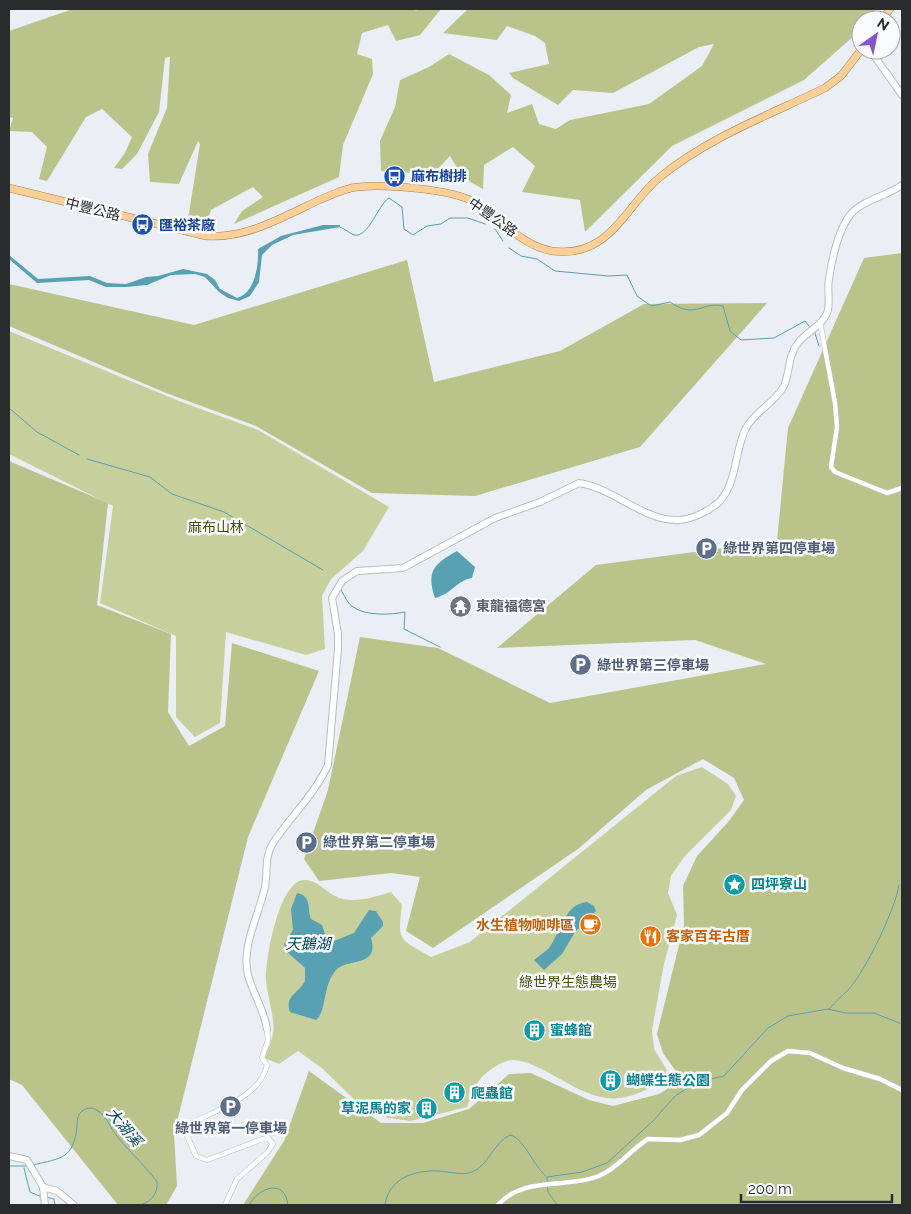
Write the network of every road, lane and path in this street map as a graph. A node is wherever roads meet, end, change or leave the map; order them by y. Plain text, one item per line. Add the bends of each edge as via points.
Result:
1 (854, 60) edge
2 (877, 60) edge
3 (902, 95) edge
4 (902, 185) edge
5 (9, 188) edge
6 (66, 194) dead end
7 (80, 198) dead end
8 (63, 202) junction
9 (78, 206) junction
10 (820, 322) junction
11 (902, 488) edge
12 (267, 1029) joint
13 (902, 1090) edge
14 (9, 1156) edge
15 (43, 1187) junction
16 (44, 1203) edge
17 (74, 1205) edge
18 (225, 1205) edge
19 (498, 1205) edge

1 - 9 main road, 中豐公路 via 841,76 825,88 688,156 657,179 611,233 581,248 566,251 531,243 490,212 463,197 392,185 345,189 259,227 226,237 206,236
2 - 3 street
4 - 10 street via 856,208 846,222 828,280 828,309
5 - 8 main road, 中豐公路
6 - 8 street
7 - 9 street
8 - 9 main road, 中豐公路
10 - 11 street via 837,427 831,467 835,472 887,493
10 - 12 street via 798,343 778,395 746,427 724,494 699,514 678,520 654,516 601,489 580,483 495,518 403,568 357,571 342,581 332,598 338,649 328,766 266,858 265,883 249,940 248,974
12 - 18 street via 268,1040 262,1058 267,1065 261,1082 248,1093 192,1123 185,1131 196,1156 206,1160 268,1138 273,1144 237,1180
13 - 19 street via 810,1053 788,1052 771,1061 748,1083 727,1113 698,1135 680,1140 648,1139 597,1176 521,1188
14 - 15 street via 25,1159
15 - 16 street
15 - 17 street via 57,1191

